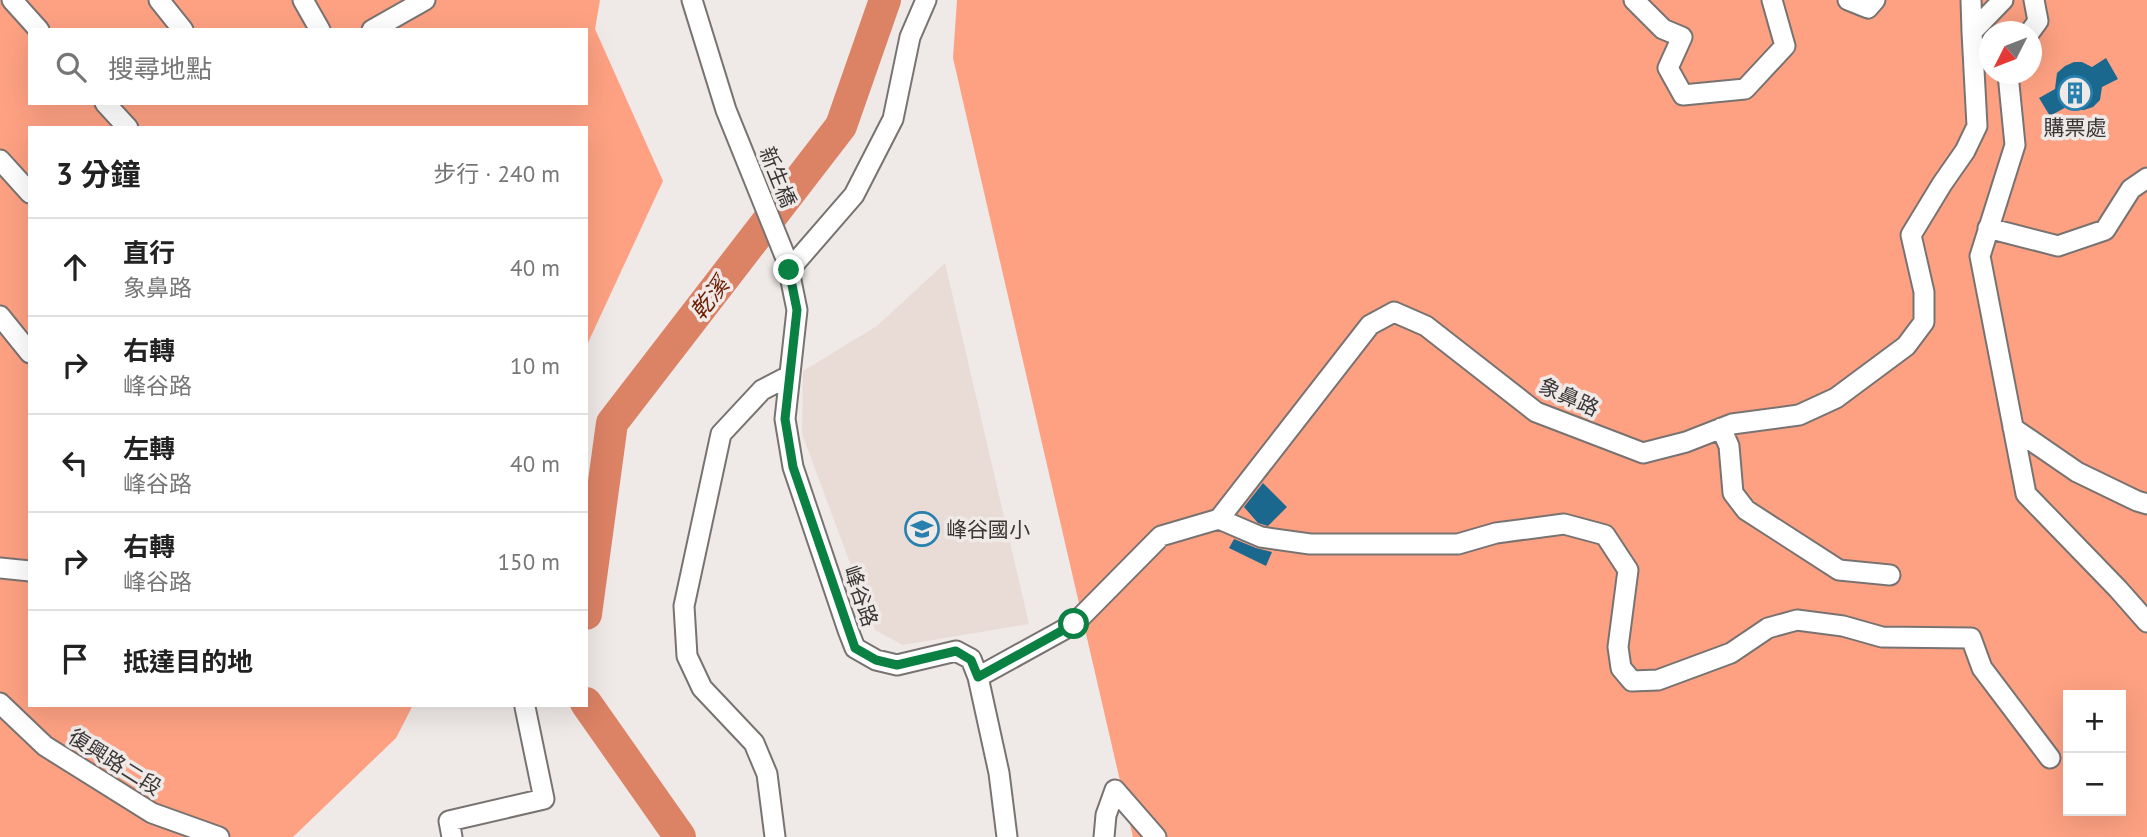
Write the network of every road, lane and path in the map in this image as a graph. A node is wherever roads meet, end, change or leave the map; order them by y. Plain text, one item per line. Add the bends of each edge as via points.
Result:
1 (11, 0) edge
2 (159, 0) edge
3 (303, 0) edge
4 (425, 0) edge
5 (692, 0) edge
6 (926, 0) edge
7 (1634, 0) edge
8 (1772, 0) edge
9 (1848, 0) edge
10 (1875, 0) edge
11 (1971, 0) edge
12 (2003, 0) edge
13 (2034, 0) edge
14 (0, 16) edge
15 (2038, 21) edge
16 (37, 28) edge
17 (181, 28) edge
18 (319, 28) edge
19 (376, 28) edge
20 (1972, 32) junction
21 (2009, 84) edge
22 (107, 105) edge
23 (126, 126) edge
24 (0, 160) edge
25 (2147, 178) edge
26 (28, 191) edge
27 (1989, 228) junction
28 (788, 265) junction
29 (0, 316) edge
30 (28, 351) edge
31 (789, 376) junction
32 (1721, 428) junction
33 (2014, 429) junction
34 (2147, 504) edge
35 (1219, 519) junction
36 (0, 568) edge
37 (28, 571) edge
38 (1890, 575) dead end
39 (2147, 622) edge
40 (978, 677) junction
41 (0, 703) edge
42 (525, 707) edge
43 (2050, 758) dead end
44 (178, 830) edge
45 (219, 837) edge
46 (452, 837) edge
47 (775, 837) edge
48 (1007, 837) edge
49 (1104, 837) edge
50 (1156, 837) edge

1 - 14 street
1 - 16 street
2 - 17 street
3 - 18 street
4 - 19 street
5 - 28 street, 新生橋 via 726,110
6 - 28 street via 910,37 893,119 854,195
7 - 8 street via 1663,29 1682,37 1668,68 1683,94 1745,89 1786,46
9 - 10 street via 1868,8
11 - 20 street, 象鼻路
12 - 20 street
13 - 15 street
20 - 32 street, 象鼻路 via 1977,125 1911,235 1924,292 1924,322 1906,346 1836,398 1799,415
21 - 27 street via 2015,145
22 - 23 street
24 - 26 street
25 - 27 street via 2131,188 2105,230 2058,246
27 - 33 street via 1980,256
28 - 31 street, 峰谷路 via 797,310
29 - 30 street
31 - 40 street, 峰谷路 via 785,419 793,467 855,648 897,665 956,651 971,660
31 - 47 street via 762,390 721,434 684,606 687,656 702,688 754,743 767,774
32 - 35 street, 象鼻路 via 1643,453 1536,412 1426,326 1394,312 1370,325
32 - 38 street via 1729,446 1733,493 1746,510 1839,570
33 - 34 street via 2077,472
33 - 39 street via 2026,494
35 - 40 street via 1161,536 1074,624
35 - 43 street via 1261,537 1310,544 1458,544 1496,533 1564,524 1605,535 1628,570 1618,647 1621,668 1632,681 1658,680 1731,653 1768,628 1797,620 1882,636 1971,638 1982,668
36 - 37 street
40 - 48 street, 峰谷路 via 999,772
41 - 44 street, 復興路二段 via 45,746
42 - 46 street via 544,799 449,821
44 - 45 street, 復興路二段
49 - 50 street via 1115,790

